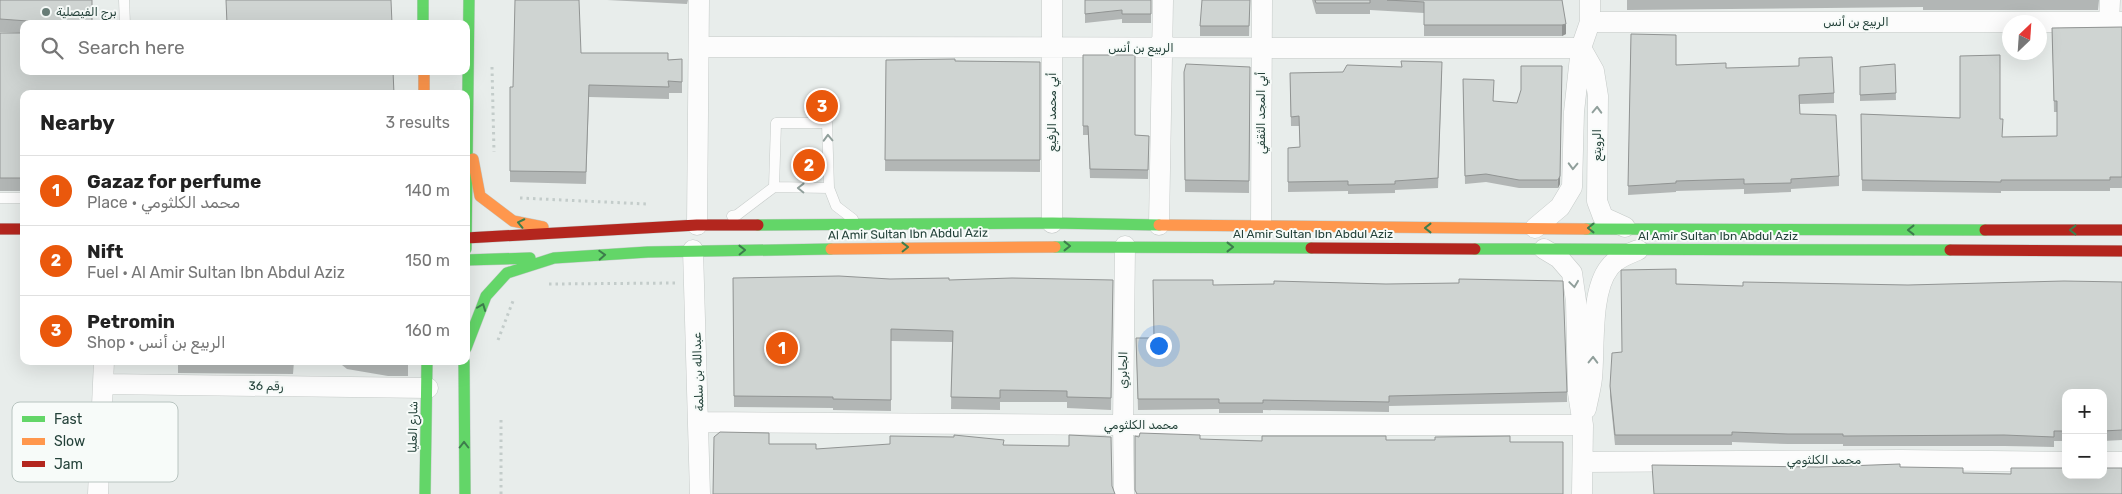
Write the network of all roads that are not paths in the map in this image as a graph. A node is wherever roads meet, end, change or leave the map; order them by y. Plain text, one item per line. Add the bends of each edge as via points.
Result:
1 (124, 0) edge
2 (422, 0) edge
3 (469, 0) edge
4 (699, 0) edge
5 (1052, 0) edge
6 (1163, 0) edge
7 (1262, 0) edge
8 (1590, 0) edge
9 (2110, 0) edge
10 (125, 20) edge
11 (423, 20) edge
12 (469, 20) edge
13 (1590, 22) junction
14 (2116, 22) edge
15 (1262, 47) junction
16 (700, 48) junction
17 (1052, 48) junction
18 (1163, 48) junction
19 (1581, 48) junction
20 (424, 75) edge
21 (468, 75) edge
22 (424, 90) edge
23 (468, 90) edge
24 (470, 142) edge
25 (774, 187) junction
26 (829, 188) junction
27 (0, 198) edge
28 (20, 198) edge
29 (1052, 223) junction
30 (697, 225) junction
31 (1159, 225) junction
32 (861, 226) junction
33 (1261, 227) junction
34 (1535, 228) junction
35 (1629, 228) junction
36 (0, 229) edge
37 (20, 229) edge
38 (2122, 230) edge
39 (569, 232) junction
40 (470, 241) edge
41 (1125, 246) junction
42 (1544, 249) junction
43 (1640, 249) junction
44 (693, 250) junction
45 (2122, 251) edge
46 (554, 258) junction
47 (470, 260) edge
48 (470, 338) edge
49 (104, 365) edge
50 (427, 365) edge
51 (464, 365) edge
52 (104, 384) junction
53 (428, 388) junction
54 (103, 402) edge
55 (700, 422) junction
56 (1122, 425) junction
57 (1583, 425) junction
58 (1583, 462) junction
59 (2062, 462) edge
60 (2107, 462) edge
61 (2122, 462) edge
62 (425, 494) edge
63 (465, 494) edge
64 (700, 494) edge
65 (1124, 494) edge
66 (1582, 494) edge

1 - 10 lane
2 - 11 street
3 - 12 street
4 - 16 street
5 - 17 street, أبي محمد الرفيع
6 - 18 street
7 - 15 street, أبي المجد الثقفي
8 - 13 street, الرويتع
9 - 14 street
13 - 14 street, الربيع بن أنس
13 - 19 street, الرويتع
15 - 18 street, الربيع بن أنس
15 - 19 street, الربيع بن أنس
15 - 33 street, أبي المجد الثقفي
16 - 17 street, الربيع بن أنس
16 - 30 street
17 - 18 street, الربيع بن أنس
17 - 29 street, أبي محمد الرفيع
18 - 31 street
19 -> 34 street, الرويتع via 1574,112 1572,187 1560,207
35 -> 19 street, الرويتع via 1603,217 1597,201 1598,96 1594,72
20 - 22 street
21 - 23 street
39 -> 24 street, Al Amir Sultan Ibn Abdul Aziz via 513,221 480,196
26 -> 25 lane
26 -> 25 lane via 827,123 776,123
25 - 30 lane via 737,215
26 - 32 lane via 836,206
27 - 28 lane
29 - 31 street, Al Amir Sultan Ibn Abdul Aziz
29 - 32 street, Al Amir Sultan Ibn Abdul Aziz
30 - 32 street, Al Amir Sultan Ibn Abdul Aziz
30 - 39 street, Al Amir Sultan Ibn Abdul Aziz
31 - 33 street, Al Amir Sultan Ibn Abdul Aziz
34 -> 33 street, Al Amir Sultan Ibn Abdul Aziz
35 -> 34 street, Al Amir Sultan Ibn Abdul Aziz
38 -> 35 street, Al Amir Sultan Ibn Abdul Aziz
36 - 37 street
39 - 40 street, Al Amir Sultan Ibn Abdul Aziz
41 -> 42 street, Al Amir Sultan Ibn Abdul Aziz
44 -> 41 street, Al Amir Sultan Ibn Abdul Aziz
41 - 56 street, الجابري
42 - 43 street, Al Amir Sultan Ibn Abdul Aziz
42 -> 57 street via 1560,258 1572,273 1576,301 1578,393
43 - 45 street, Al Amir Sultan Ibn Abdul Aziz
57 -> 43 street via 1592,379 1596,309 1602,284 1608,268
46 -> 44 street, Al Amir Sultan Ibn Abdul Aziz
44 - 55 street, عبدالله بن سلمة
46 - 47 street
48 -> 46 street, Al Amir Sultan Ibn Abdul Aziz via 486,296 507,273
49 - 52 street
50 - 53 street, شارع العليا
63 -> 51 street
52 - 53 street, رقم 36
52 - 54 street
53 - 62 street, شارع العليا
55 - 56 street, محمد الكلثومي
55 - 64 street, عبدالله بن سلمة
56 - 57 street, محمد الكلثومي
56 - 65 street, الجابري
57 - 58 street
58 - 59 street, محمد الكلثومي
58 - 66 street
60 - 61 street

